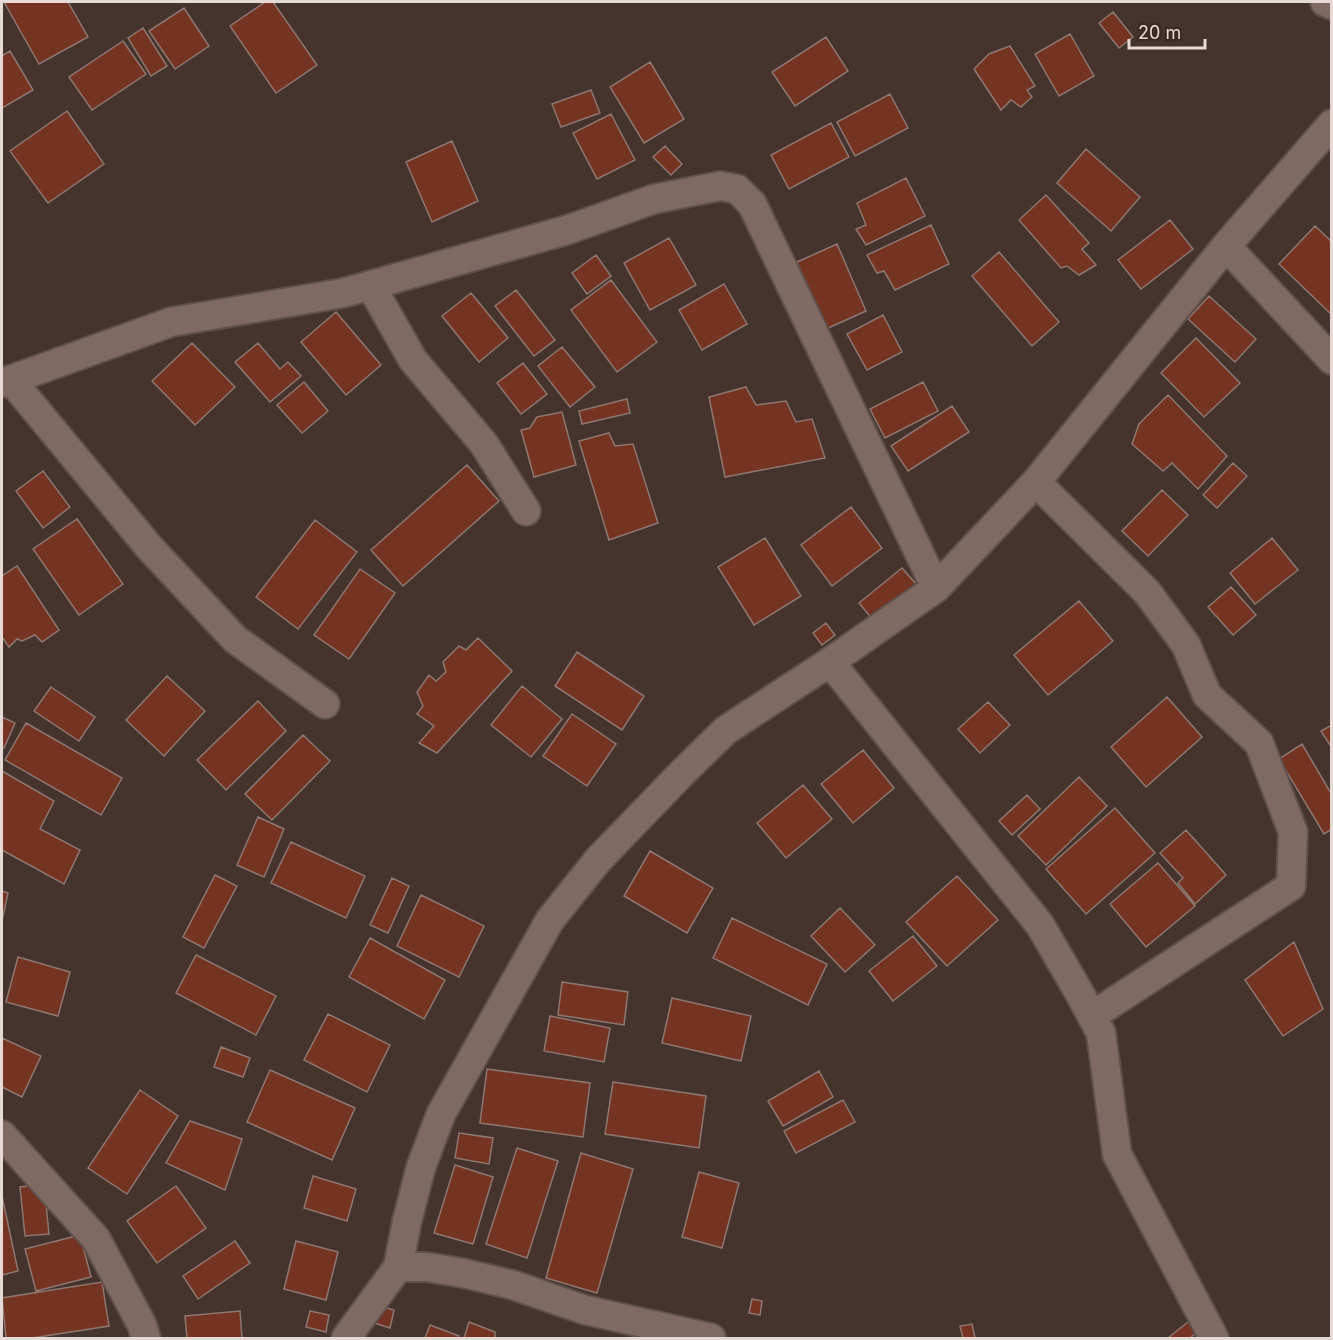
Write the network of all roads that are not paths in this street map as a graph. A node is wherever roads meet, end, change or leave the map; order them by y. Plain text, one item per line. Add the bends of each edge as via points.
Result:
1 (1325, 2) edge
2 (1332, 5) edge
3 (1332, 124) edge
4 (1226, 246) junction
5 (371, 286) junction
6 (1332, 360) edge
7 (6, 381) edge
8 (1036, 482) junction
9 (526, 511) dead end
10 (936, 588) junction
11 (830, 662) junction
12 (325, 704) dead end
13 (1092, 1016) junction
14 (2, 1135) edge
15 (398, 1267) junction
16 (146, 1338) edge
17 (346, 1338) edge
18 (711, 1338) edge
19 (1214, 1338) edge

1 - 2 street
3 - 4 street
4 - 6 street
4 - 8 street
5 - 7 street via 171,322
5 - 9 street via 413,360 484,444
5 - 10 street via 567,230 654,199 720,186 737,189 752,204
7 - 12 street via 149,547 235,639
8 - 10 street
8 - 13 street via 1147,592 1186,645 1207,696 1259,743 1293,832 1291,886
10 - 11 street
11 - 13 street via 1041,926
11 - 15 street via 726,730 598,860 550,920 441,1114 421,1167
13 - 19 street via 1101,1033 1117,1154
14 - 16 street via 96,1239
15 - 17 street
15 - 18 street via 463,1273 513,1285 585,1310

